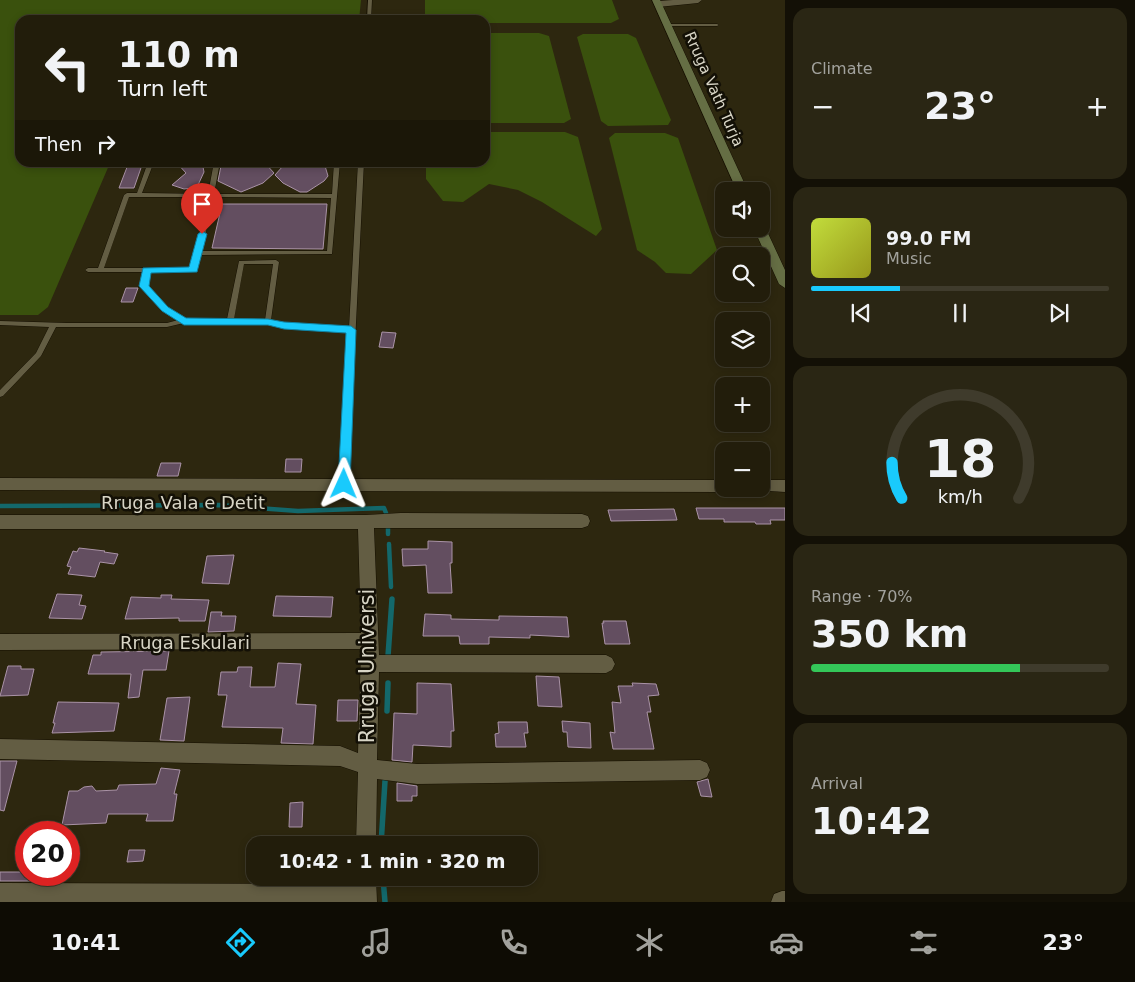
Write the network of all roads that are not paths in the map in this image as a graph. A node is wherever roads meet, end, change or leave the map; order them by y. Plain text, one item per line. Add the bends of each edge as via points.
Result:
1 (370, 0) edge
2 (698, 0) edge
3 (657, 2) edge
4 (369, 15) edge
5 (668, 25) junction
6 (717, 25) dead end
7 (149, 167) edge
8 (216, 167) edge
9 (337, 167) edge
10 (361, 167) edge
11 (739, 182) edge
12 (139, 195) junction
13 (209, 196) junction
14 (334, 196) junction
15 (764, 237) edge
16 (199, 253) junction
17 (88, 270) dead end
18 (100, 270) junction
19 (146, 270) junction
20 (785, 284) edge
21 (184, 321) junction
22 (230, 322) junction
23 (268, 322) junction
24 (0, 323) edge
25 (54, 324) junction
26 (351, 330) junction
27 (0, 394) edge
28 (0, 484) edge
29 (344, 484) junction
30 (715, 486) edge
31 (770, 486) edge
32 (785, 486) edge
33 (582, 521) dead end
34 (0, 522) edge
35 (366, 522) junction
36 (370, 641) junction
37 (0, 642) edge
38 (370, 663) junction
39 (606, 664) dead end
40 (0, 748) edge
41 (367, 765) junction
42 (700, 770) dead end
43 (366, 836) edge
44 (366, 891) edge
45 (0, 894) edge

1 - 4 lane
2 - 3 street
3 - 5 street, Rruga Vath Turja
5 - 6 lane
5 - 11 street, Rruga Vath Turja
7 - 12 lane
8 - 13 lane
9 - 14 lane
10 - 26 lane
12 - 13 lane
12 - 18 lane via 127,195
13 - 14 lane
13 - 16 lane
14 - 16 lane via 330,253
15 - 20 street
16 - 19 lane via 193,270
17 - 18 lane
18 - 19 lane
19 - 21 lane via 144,286 165,309
21 - 22 lane
21 - 25 lane via 167,325
22 - 23 lane
22 - 23 lane via 241,262 276,262
23 - 26 lane
24 - 25 lane
25 - 27 lane via 39,354
26 - 29 lane
28 - 29 street
29 - 30 street
31 - 32 street
33 - 35 street
34 - 35 street, Rruga Vala e Detit
35 - 36 street, Rruga Universi
36 - 37 street, Rruga Eskulari
36 - 38 street, Rruga Universi
38 - 39 street
38 - 41 street, Rruga Universi
40 - 41 street via 340,756
41 - 42 street via 381,771 417,774
41 - 43 street, Rruga Universi
44 - 45 street

